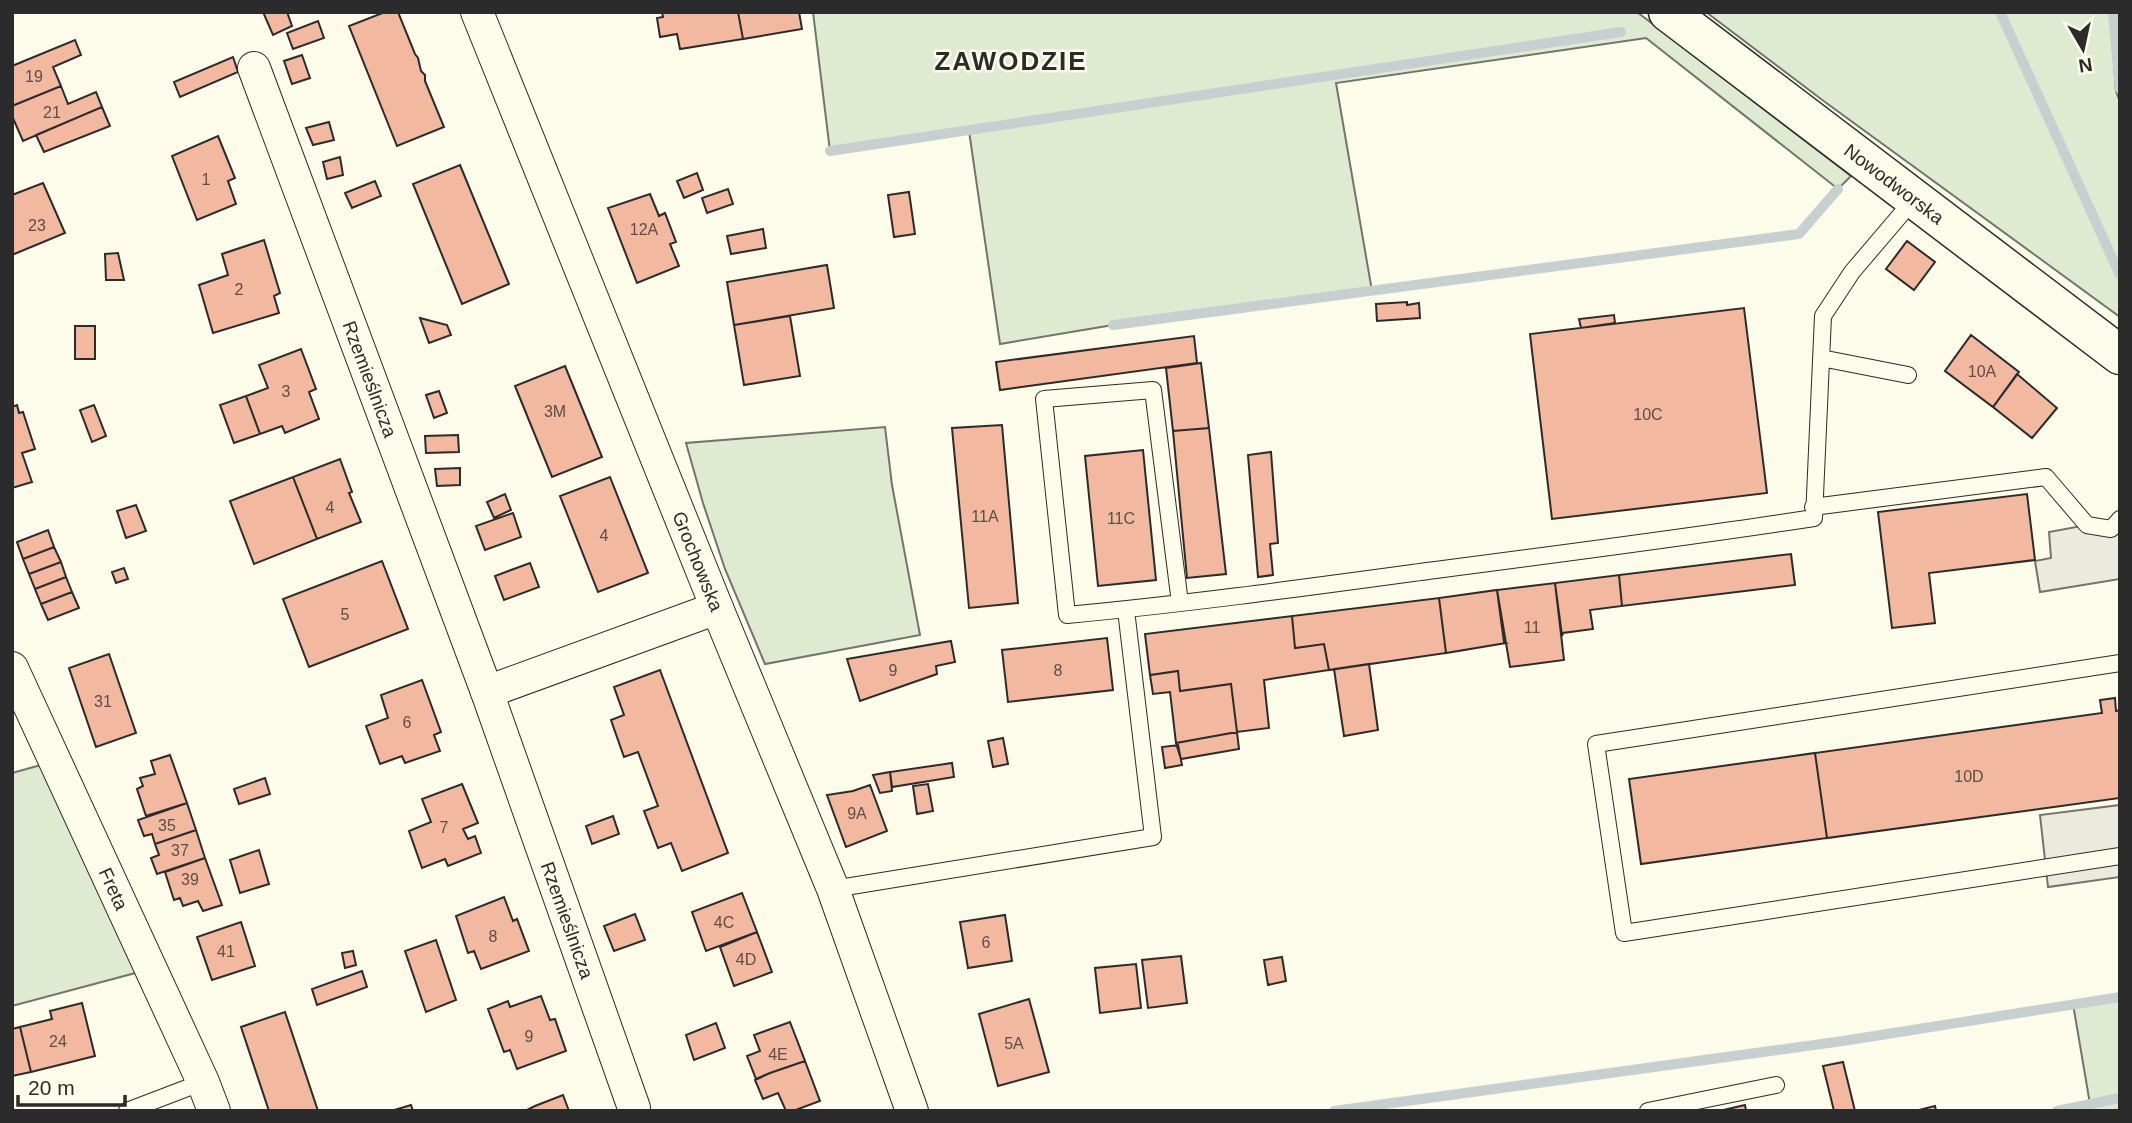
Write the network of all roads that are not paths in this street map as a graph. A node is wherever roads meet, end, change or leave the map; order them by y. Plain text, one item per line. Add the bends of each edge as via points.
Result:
1 (477, 12) edge
2 (1668, 12) edge
3 (254, 68) dead end
4 (1915, 198) junction
5 (2120, 355) edge
6 (1821, 358) junction
7 (1909, 375) dead end
8 (1813, 508) junction
9 (2120, 519) edge
10 (1180, 603) junction
11 (717, 608) junction
12 (1126, 610) junction
13 (2120, 663) edge
14 (12, 668) edge
15 (487, 692) junction
16 (2120, 856) edge
17 (833, 889) junction
18 (1776, 1085) dead end
19 (209, 1097) edge
20 (634, 1108) dead end
21 (127, 1111) edge
22 (912, 1111) edge
23 (1648, 1111) edge

1 - 11 street, Grochowska
2 - 4 street, Nowodworska
3 - 15 street, Rzemieślnicza
4 - 5 street, Nowodworska
4 - 6 lane via 1852,272 1823,316
6 - 7 lane
6 - 8 lane
8 - 9 lane via 2046,477 2087,525 2110,529
8 - 10 lane via 1814,518 1788,522
10 - 12 lane
10 - 12 lane via 1153,390 1044,399 1067,615
11 - 15 street
11 - 17 street, Grochowska
12 - 17 lane via 1153,837
13 - 16 lane via 1596,744 1623,933
14 - 19 street, Freta
15 - 20 street, Rzemieślnicza
17 - 22 street, Grochowska
18 - 23 lane
19 - 21 lane

